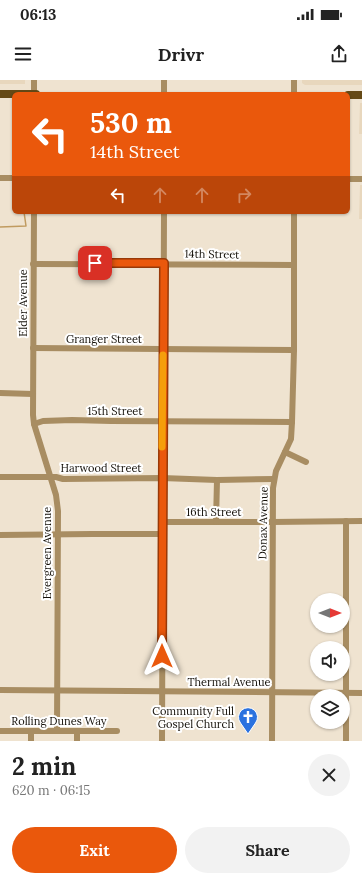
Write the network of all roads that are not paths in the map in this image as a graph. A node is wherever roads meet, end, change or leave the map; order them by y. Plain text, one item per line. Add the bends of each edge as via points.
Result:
1 (34, 80) edge
2 (164, 80) edge
3 (294, 80) edge
4 (35, 92) edge
5 (164, 92) edge
6 (294, 92) edge
7 (0, 94) edge
8 (12, 94) edge
9 (350, 95) edge
10 (362, 95) edge
11 (0, 178) edge
12 (12, 178) edge
13 (350, 179) edge
14 (362, 179) edge
15 (34, 214) edge
16 (164, 214) edge
17 (294, 214) edge
18 (164, 263) junction
19 (33, 264) junction
20 (294, 265) junction
21 (33, 348) junction
22 (163, 349) junction
23 (294, 350) junction
24 (0, 393) edge
25 (33, 394) junction
26 (162, 420) junction
27 (292, 422) junction
28 (34, 424) junction
29 (285, 452) junction
30 (306, 462) dead end
31 (0, 477) edge
32 (51, 477) junction
33 (162, 478) junction
34 (274, 479) junction
35 (217, 480) junction
36 (346, 521) junction
37 (362, 521) edge
38 (162, 522) junction
39 (216, 522) junction
40 (272, 522) junction
41 (162, 534) junction
42 (0, 535) edge
43 (58, 535) junction
44 (346, 689) edge
45 (0, 690) edge
46 (58, 690) junction
47 (162, 691) junction
48 (272, 692) junction
49 (310, 693) edge
50 (350, 693) edge
51 (362, 693) edge
52 (346, 729) edge
53 (0, 731) edge
54 (31, 731) junction
55 (57, 731) junction
56 (77, 731) junction
57 (117, 732) dead end
58 (31, 741) edge
59 (77, 741) edge
60 (162, 741) edge
61 (272, 741) edge
62 (346, 741) edge

1 - 4 street
2 - 5 street
3 - 6 street
7 - 8 main road
9 - 10 main road
11 - 12 street
13 - 14 street
15 - 19 street, Elder Avenue
16 - 18 street
17 - 20 street, Donax Avenue
18 - 19 street, 14th Street
18 - 20 street, 14th Street
18 - 22 street
19 - 21 street, Elder Avenue
20 - 23 street, Donax Avenue
21 - 22 street, Granger Street
21 - 25 street, Elder Avenue
22 - 23 street, Granger Street
22 - 26 street
23 - 27 street, Donax Avenue
24 - 25 street
25 - 28 street, Evergreen Avenue
26 - 27 street, 15th Street
26 - 28 street, 15th Street via 59,420
26 - 33 street
27 - 29 street, Donax Avenue via 291,438
28 - 32 street, Evergreen Avenue
29 - 30 street
29 - 34 street, Donax Avenue
31 - 32 street, Harwood Street
32 - 33 street, Harwood Street
32 - 43 street, Evergreen Avenue via 58,511
33 - 35 street, Harwood Street
33 - 38 street
34 - 35 street, Harwood Street
34 - 40 street, Donax Avenue
35 - 39 street
36 - 37 street, 16th Street
36 - 40 street, 16th Street
36 - 44 street
38 - 39 street, 16th Street
38 - 41 street
39 - 40 street, 16th Street
40 - 48 street, Donax Avenue
41 - 43 street
41 - 47 street
42 - 43 street
43 - 46 street, Evergreen Avenue
45 - 46 street, Thermal Avenue
46 - 47 street, Thermal Avenue
46 - 55 street, Evergreen Avenue
47 - 48 street, Thermal Avenue
47 - 60 street
48 - 49 street, Thermal Avenue
48 - 61 street, Donax Avenue
50 - 51 street, Thermal Avenue
52 - 62 street
53 - 54 street, Rolling Dunes Way
54 - 55 street, Rolling Dunes Way
54 - 58 street
55 - 56 street, Rolling Dunes Way
56 - 57 street, Rolling Dunes Way
56 - 59 street

